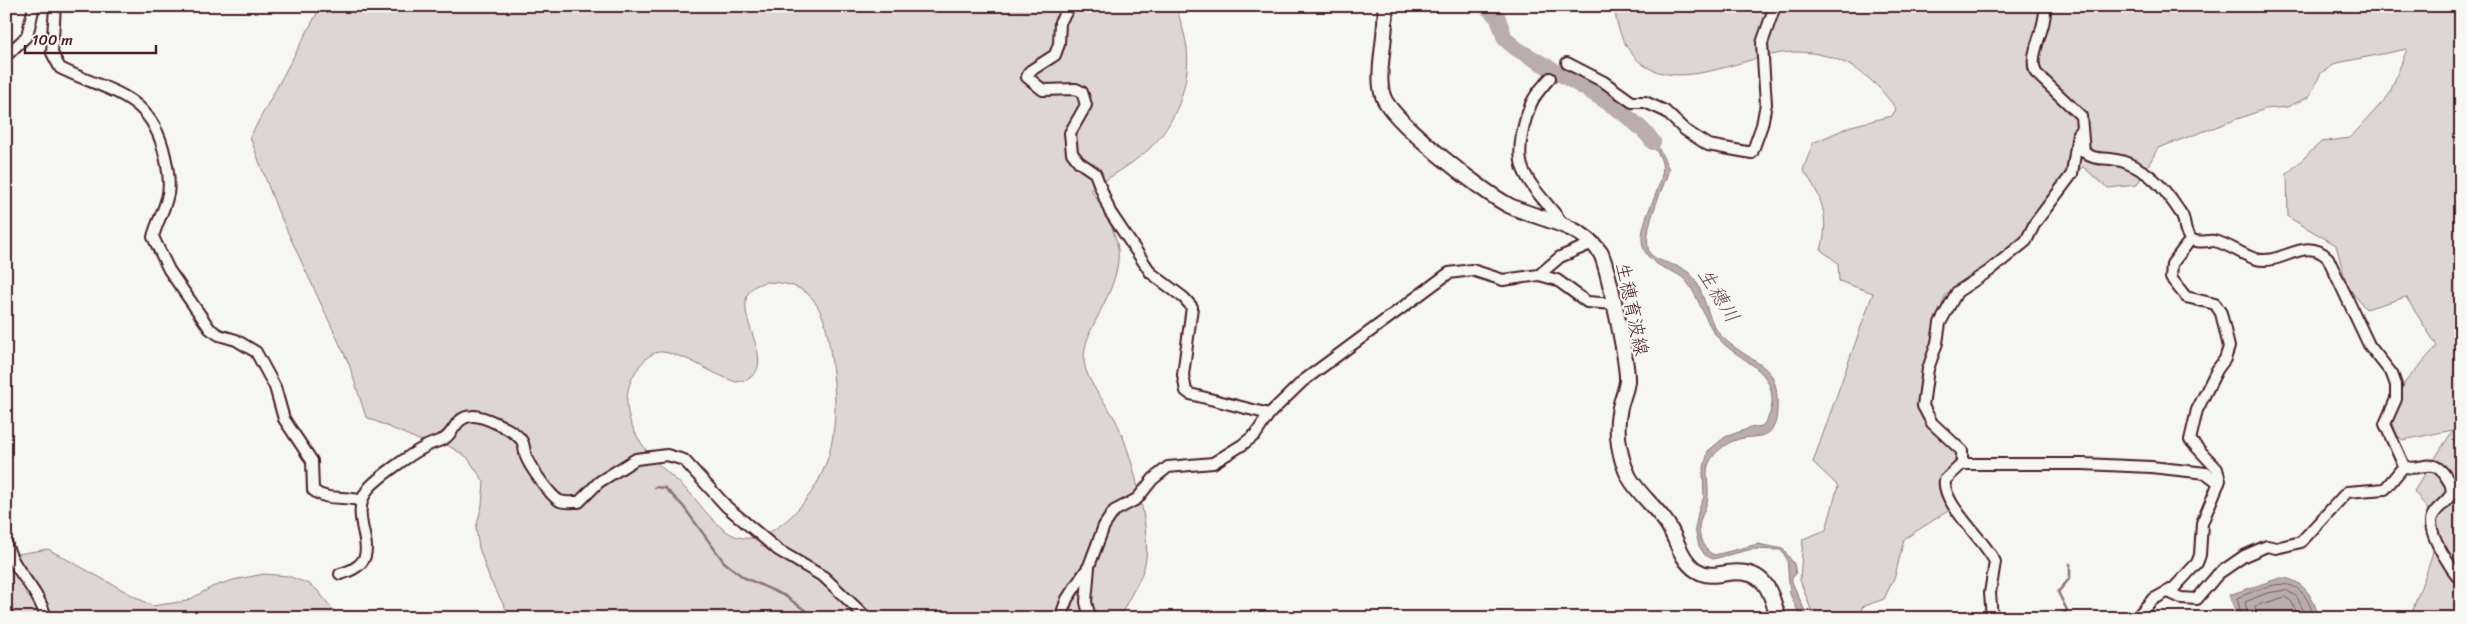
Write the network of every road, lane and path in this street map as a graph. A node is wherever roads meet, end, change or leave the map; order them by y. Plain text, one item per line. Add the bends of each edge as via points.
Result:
1 (34, 6) edge
2 (55, 6) edge
3 (1070, 6) edge
4 (1386, 6) edge
5 (1775, 6) edge
6 (2045, 6) edge
7 (6, 56) edge
8 (1566, 63) dead end
9 (1550, 78) dead end
10 (2083, 126) junction
11 (1564, 226) junction
12 (2191, 239) junction
13 (1593, 244) junction
14 (1539, 275) junction
15 (1614, 304) junction
16 (1269, 414) junction
17 (1962, 464) junction
18 (2404, 466) junction
19 (2219, 484) junction
20 (362, 501) junction
21 (6, 542) edge
22 (1089, 566) junction
23 (340, 574) dead end
24 (2461, 581) edge
25 (2168, 592) junction
26 (46, 618) edge
27 (867, 618) edge
28 (1064, 618) edge
29 (1090, 618) edge
30 (1778, 618) edge
31 (1992, 618) edge
32 (2136, 618) edge

1 - 7 street via 27,36
2 - 20 street via 52,53 60,68 128,97 144,110 163,143 169,186 153,237 169,270 210,329 256,352 276,387 284,419 312,461 313,490 324,496
3 - 16 street via 1060,22 1055,55 1030,71 1027,77 1042,90 1076,89 1082,92 1086,105 1070,133 1072,153 1099,179 1110,212 1151,274 1190,303 1192,312 1183,375 1186,391
4 - 11 main road, 生穂育波線 via 1381,85 1386,105 1421,139 1493,196 1510,206
5 - 8 street via 1762,43 1765,111 1752,153 1708,145 1665,111 1645,102 1632,102 1604,82
6 - 10 street via 2045,24 2033,56 2033,67 2077,110
9 - 11 street via 1531,105 1521,154 1530,182
10 - 12 street via 2084,152 2096,159 2119,160 2153,178 2182,216 2184,229
10 - 17 street via 2075,148 2072,174 2034,223 2026,241 1989,272 1957,292 1940,324 1928,369 1923,406 1932,423 1962,452
11 - 13 main road, 生穂育波線
12 - 18 street via 2216,242 2258,260 2270,260 2307,248 2328,258 2369,345 2392,374 2396,385 2394,404 2384,424
12 - 19 street via 2172,264 2172,278 2186,297 2212,302 2216,306 2221,313 2229,346 2197,410 2190,440 2217,469
13 - 14 street via 1560,257
13 - 15 main road, 生穂育波線 via 1606,267
14 - 15 street via 1557,280 1587,302
14 - 16 street via 1503,280 1476,271 1449,273 1303,381
15 - 30 main road, 生穂育波線 via 1627,374 1617,436 1628,475 1668,525 1691,566 1704,575 1752,573 1763,581 1771,594
16 - 22 street via 1256,434 1213,463 1174,465 1161,471 1137,499 1114,511 1108,518
17 - 19 street via 2151,467 2206,473
17 - 31 street via 1945,480 1945,489 1995,562 1990,593
18 - 24 street via 2434,466 2451,483 2450,496 2434,514 2431,524 2443,554
18 - 25 street via 2385,489 2347,492 2301,542 2276,548 2267,546 2244,556 2218,574 2197,599 2181,598
19 - 25 street via 2204,515 2197,563
20 - 23 street via 360,527 367,552 362,564
20 - 27 street via 374,483 421,448 444,439 461,419 473,416 487,418 516,435 522,441 529,462 561,501 579,502 599,482 636,459 674,456 689,464 726,507 778,550 824,577
21 - 26 street via 12,562 24,573
22 - 28 street via 1067,599
22 - 29 street via 1086,602
25 - 32 street via 2152,600

